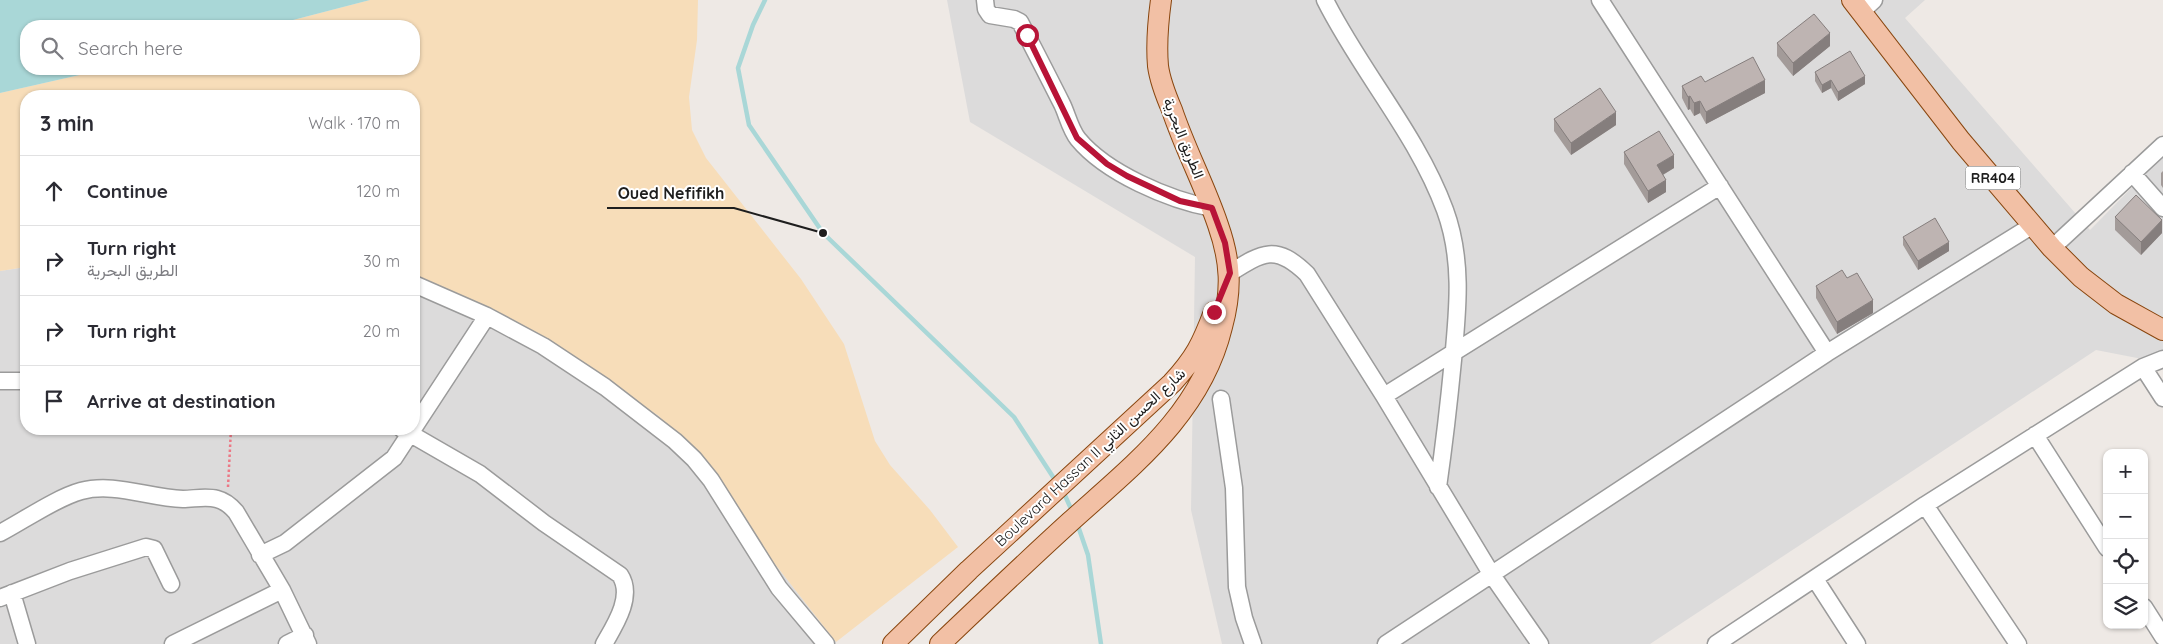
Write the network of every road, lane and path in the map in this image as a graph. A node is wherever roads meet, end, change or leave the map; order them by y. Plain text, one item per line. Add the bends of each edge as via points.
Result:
1 (984, 0) edge
2 (1161, 0) edge
3 (1325, 0) edge
4 (1600, 0) edge
5 (1862, 4) edge
6 (2163, 145) edge
7 (2132, 173) junction
8 (1720, 186) junction
9 (1212, 208) junction
10 (2163, 208) edge
11 (2033, 225) junction
12 (2052, 248) junction
13 (1230, 273) junction
14 (420, 287) edge
15 (487, 316) junction
16 (2162, 331) edge
17 (1454, 352) junction
18 (1827, 353) junction
19 (2163, 359) edge
20 (2143, 367) junction
21 (0, 381) edge
22 (20, 381) edge
23 (1384, 396) junction
24 (2163, 398) edge
25 (1221, 399) dead end
26 (420, 411) edge
27 (231, 435) edge
28 (404, 435) edge
29 (413, 435) edge
30 (2035, 435) junction
31 (1438, 487) junction
32 (223, 502) junction
33 (1925, 505) junction
34 (0, 533) edge
35 (2103, 542) edge
36 (260, 556) junction
37 (1492, 575) junction
38 (1815, 579) junction
39 (171, 584) dead end
40 (282, 590) junction
41 (6, 595) edge
42 (2148, 613) edge
43 (2163, 637) edge
44 (306, 640) edge
45 (27, 644) edge
46 (172, 644) edge
47 (287, 644) edge
48 (604, 644) edge
49 (826, 644) edge
50 (893, 644) edge
51 (940, 644) edge
52 (1253, 644) edge
53 (1386, 644) edge
54 (1540, 644) edge
55 (1716, 644) edge
56 (1857, 644) edge
57 (2018, 644) edge

1 - 9 street via 990,15 1020,22 1077,138 1107,164 1127,176 1180,201
2 - 9 main road, الطريق البحرية via 1158,67 1185,146
3 - 17 street via 1351,50 1420,158 1445,210 1458,267
4 - 8 street
5 - 11 main road, RR404 via 1962,141
6 - 7 street
7 - 10 street
7 - 12 street
8 - 17 street
8 - 18 street
9 - 13 main road, الطريق البحرية via 1225,243
11 - 12 main road, RR404
11 - 18 street
12 - 16 main road, RR404 via 2116,304
13 - 23 street via 1266,254 1282,255 1294,262 1307,274
13 - 50 main road, Boulevard Hassan II شارع الحسن الثاني via 1203,343 1182,372
13 - 51 main road, Boulevard Hassan II شارع الحسن الثاني via 1227,307 1210,366 1185,409 1123,474
14 - 15 street
15 - 26 street
15 - 49 street via 543,346 598,382 682,447 724,499 779,588
17 - 23 street
17 - 31 street
18 - 37 street
19 - 20 street
20 - 24 street
20 - 30 street
21 - 22 street
23 - 31 street
25 - 52 street via 1234,488 1237,587
27 - 32 path via 228,485
28 - 36 street via 394,458 386,465 285,543
29 - 48 street via 480,474 620,575 625,582 624,600
30 - 33 street
30 - 35 street
31 - 37 street
32 - 34 street via 94,488 63,499
32 - 36 street via 236,512
33 - 38 street
33 - 57 street
36 - 40 street
37 - 53 street
37 - 54 street
38 - 55 street
38 - 56 street
39 - 41 street via 154,549 146,547 70,570
40 - 44 street
40 - 46 street
41 - 45 street
42 - 43 street
44 - 47 street

